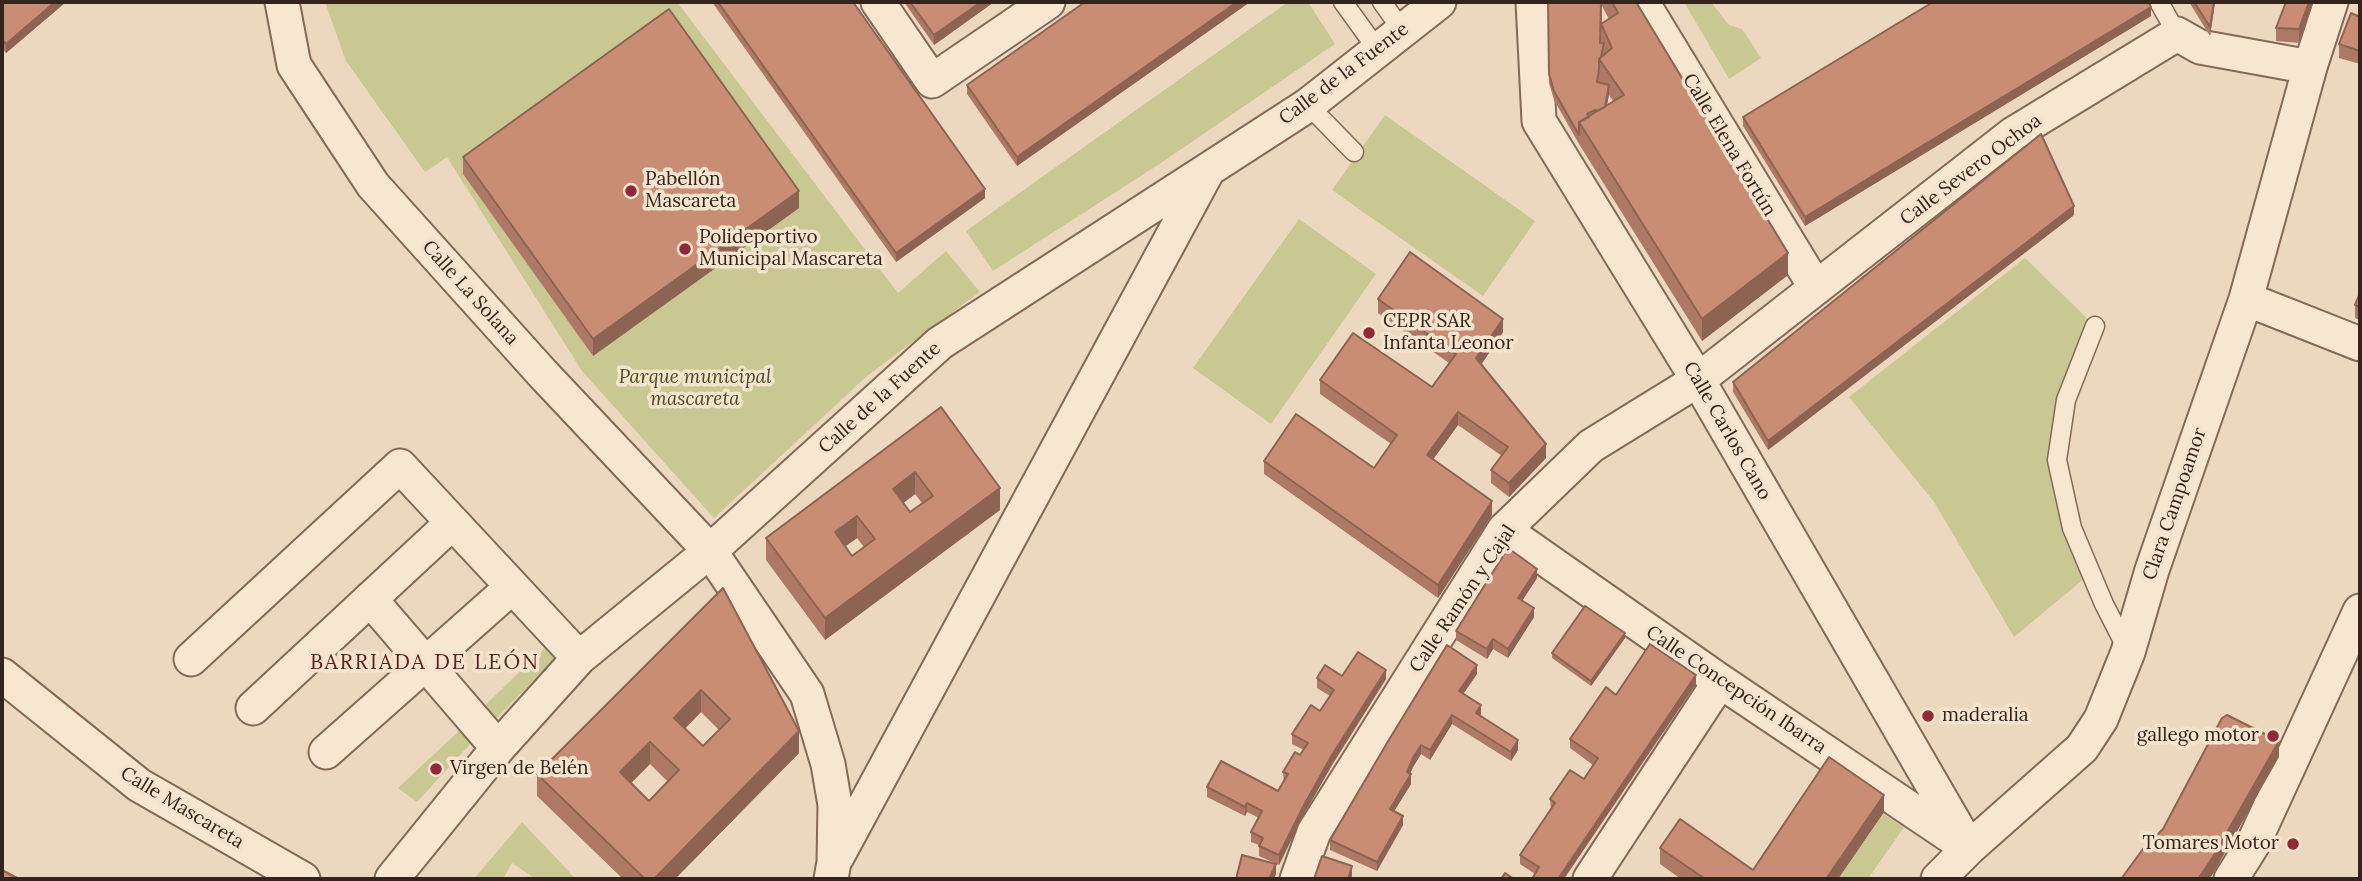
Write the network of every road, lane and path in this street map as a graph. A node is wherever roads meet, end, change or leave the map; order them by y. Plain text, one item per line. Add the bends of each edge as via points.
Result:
1 (282, 2) edge
2 (878, 2) edge
3 (1048, 2) edge
4 (1343, 2) edge
5 (1382, 2) edge
6 (1439, 2) edge
7 (1533, 2) edge
8 (1642, 2) edge
9 (2159, 2) edge
10 (2331, 2) edge
11 (2177, 34) junction
12 (1390, 40) junction
13 (2309, 68) junction
14 (1308, 105) junction
15 (1354, 152) dead end
16 (1209, 169) junction
17 (1816, 288) junction
18 (2246, 299) junction
19 (2095, 326) dead end
20 (2360, 344) edge
21 (1698, 380) junction
22 (452, 523) junction
23 (1504, 530) junction
24 (710, 551) junction
25 (512, 587) junction
26 (370, 599) junction
27 (2360, 611) edge
28 (2128, 652) junction
29 (579, 658) junction
30 (191, 659) dead end
31 (425, 663) junction
32 (2, 675) edge
33 (1720, 681) junction
34 (253, 708) dead end
35 (498, 748) junction
36 (326, 752) dead end
37 (1969, 848) junction
38 (833, 871) edge
39 (303, 879) edge
40 (393, 879) edge
41 (1297, 879) edge
42 (1590, 879) edge
43 (1937, 879) edge
44 (2231, 879) edge

1 - 24 street, Calle La Solana via 294,65 373,184
2 - 3 street via 932,81
4 - 12 lane
5 - 12 lane
6 - 12 street, Calle de la Fuente
7 - 21 street, Calle Carlos Cano via 1539,121
8 - 17 street, Calle Elena Fortún
9 - 11 lane
10 - 13 street, Clara Campoamor
11 - 13 street via 2200,47
11 - 17 street, Calle Severo Ochoa via 2013,134
12 - 14 street, Calle de la Fuente
13 - 18 street, Clara Campoamor
14 - 15 lane
14 - 16 street, Calle de la Fuente
16 - 24 street, Calle de la Fuente via 940,342
16 - 38 street
17 - 21 street, Calle Severo Ochoa
18 - 20 street
18 - 28 street, Clara Campoamor
19 - 28 lane via 2066,400 2057,460 2072,528
21 - 23 street, Calle Ramón y Cajal via 1591,446
21 - 37 street, Calle Carlos Cano
22 - 25 street
22 - 26 street
22 - 30 street via 400,466
23 - 33 street, Calle Concepción Ibarra
23 - 41 street, Calle Ramón y Cajal via 1314,832
24 - 29 street, Calle de la Fuente
24 - 38 street, Calle La Solana via 807,694 835,805
25 - 29 street
25 - 31 street
26 - 31 street
26 - 34 street
27 - 44 street via 2253,844
28 - 37 street, Clara Campoamor via 2101,719 2082,748
29 - 35 street, Calle de la Fuente
31 - 35 street
31 - 36 street
32 - 39 street, Calle Mascareta via 139,785
33 - 37 street, Calle Concepción Ibarra
33 - 42 street
35 - 40 street, Calle de la Fuente
37 - 43 street, Clara Campoamor

